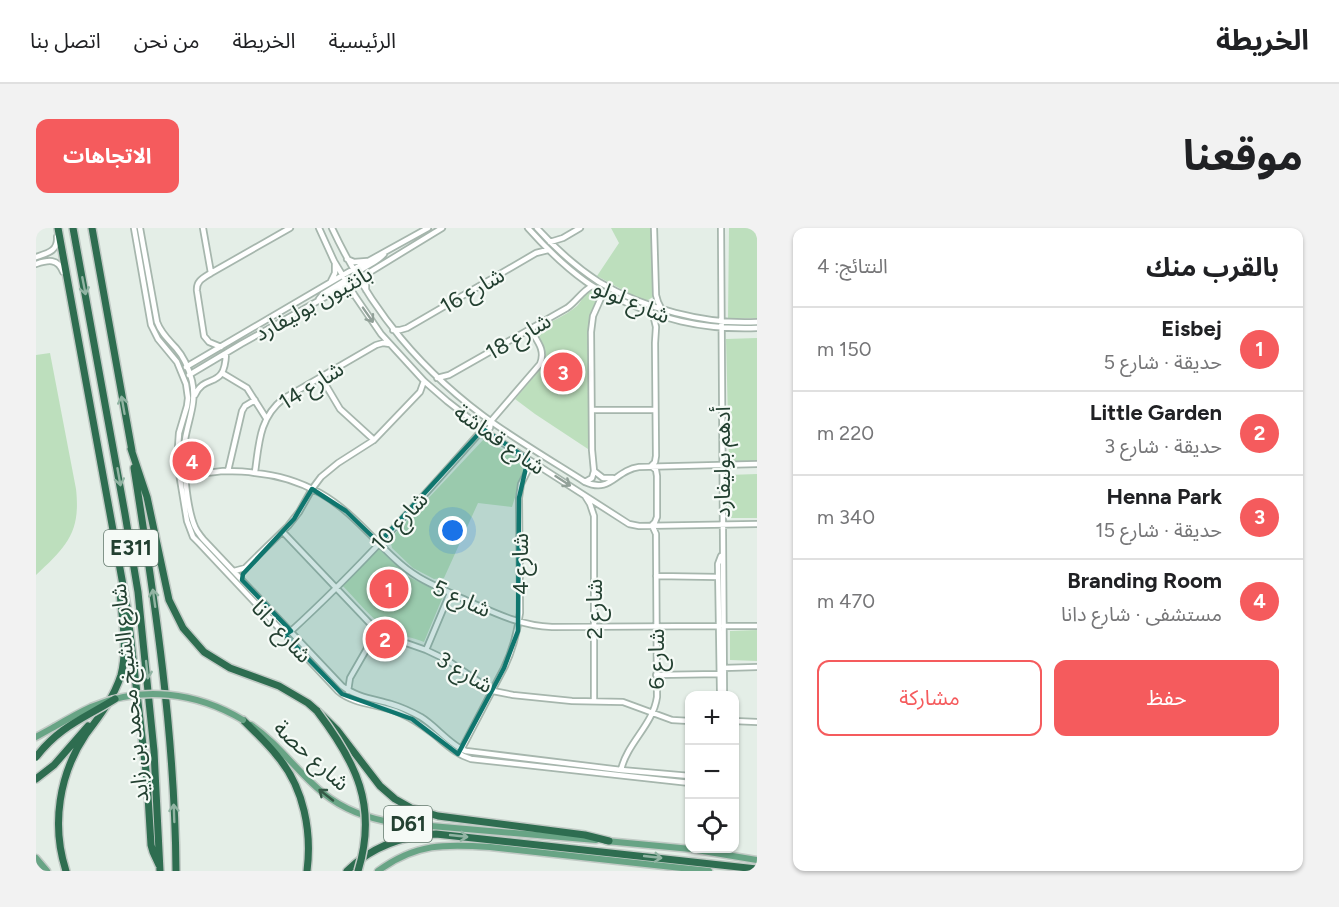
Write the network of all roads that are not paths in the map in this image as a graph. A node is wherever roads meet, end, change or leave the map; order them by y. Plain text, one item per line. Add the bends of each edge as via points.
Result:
1 (58, 228) edge
2 (73, 228) edge
3 (92, 228) edge
4 (134, 228) edge
5 (140, 228) edge
6 (203, 228) edge
7 (290, 228) edge
8 (319, 228) edge
9 (333, 228) edge
10 (428, 228) edge
11 (442, 228) edge
12 (528, 228) edge
13 (537, 228) edge
14 (580, 228) edge
15 (654, 228) edge
16 (721, 228) edge
17 (563, 238) junction
18 (541, 242) junction
19 (549, 242) junction
20 (548, 250) junction
21 (558, 250) junction
22 (386, 252) junction
23 (536, 253) junction
24 (36, 256) edge
25 (347, 259) junction
26 (370, 260) junction
27 (334, 261) junction
28 (36, 264) edge
29 (370, 272) junction
30 (211, 273) junction
31 (355, 274) junction
32 (346, 280) junction
33 (584, 281) junction
34 (329, 284) junction
35 (592, 286) junction
36 (600, 291) junction
37 (366, 292) junction
38 (583, 292) junction
39 (330, 294) junction
40 (611, 295) junction
41 (656, 295) junction
42 (355, 296) junction
43 (317, 301) junction
44 (600, 301) junction
45 (72, 303) junction
46 (647, 303) junction
47 (661, 308) junction
48 (653, 314) junction
49 (664, 317) junction
50 (722, 321) junction
51 (757, 322) edge
52 (656, 327) junction
53 (407, 328) junction
54 (722, 328) junction
55 (757, 328) edge
56 (530, 329) junction
57 (393, 330) junction
58 (381, 333) junction
59 (400, 339) junction
60 (390, 344) junction
61 (376, 345) junction
62 (221, 347) junction
63 (226, 353) junction
64 (182, 357) junction
65 (198, 360) junction
66 (187, 366) junction
67 (181, 370) junction
68 (190, 374) junction
69 (222, 374) junction
70 (449, 375) junction
71 (321, 377) junction
72 (184, 378) junction
73 (437, 378) junction
74 (424, 381) junction
75 (446, 386) junction
76 (432, 388) junction
77 (420, 392) junction
78 (194, 397) junction
79 (255, 400) junction
80 (592, 410) junction
81 (655, 410) junction
82 (266, 418) junction
83 (491, 421) junction
84 (483, 429) junction
85 (374, 440) junction
86 (538, 443) dead end
87 (530, 447) junction
88 (131, 449) junction
89 (656, 456) junction
90 (528, 459) junction
91 (757, 464) edge
92 (722, 465) junction
93 (184, 466) junction
94 (539, 466) junction
95 (651, 466) junction
96 (665, 466) junction
97 (528, 470) junction
98 (228, 471) junction
99 (594, 471) junction
100 (255, 472) junction
101 (196, 473) junction
102 (617, 477) junction
103 (186, 481) junction
104 (585, 482) junction
105 (312, 489) junction
106 (583, 494) junction
107 (603, 507) junction
108 (594, 516) junction
109 (757, 524) edge
110 (652, 525) junction
111 (661, 525) junction
112 (722, 525) junction
113 (283, 532) junction
114 (656, 534) junction
115 (379, 543) junction
116 (722, 554) junction
117 (118, 560) junction
118 (245, 568) junction
119 (234, 571) junction
120 (656, 576) junction
121 (718, 577) junction
122 (242, 580) junction
123 (336, 588) junction
124 (450, 593) junction
125 (723, 600) junction
126 (719, 607) junction
127 (519, 622) junction
128 (594, 626) junction
129 (656, 626) junction
130 (721, 626) junction
131 (757, 626) edge
132 (291, 631) junction
133 (377, 631) junction
134 (285, 635) junction
135 (719, 642) junction
136 (426, 650) junction
137 (723, 651) junction
138 (723, 668) junction
139 (757, 668) edge
140 (720, 674) junction
141 (656, 675) junction
142 (350, 678) junction
143 (337, 680) junction
144 (348, 691) junction
145 (493, 691) junction
146 (720, 691) edge
147 (723, 691) edge
148 (115, 699) junction
149 (594, 701) junction
150 (106, 706) junction
151 (317, 711) junction
152 (653, 713) junction
153 (243, 720) junction
154 (685, 721) edge
155 (739, 721) edge
156 (757, 722) edge
157 (36, 737) edge
158 (460, 752) junction
159 (36, 757) edge
160 (620, 773) junction
161 (685, 776) edge
162 (36, 779) edge
163 (685, 782) edge
164 (609, 841) junction
165 (36, 858) edge
166 (757, 860) edge
167 (160, 869) edge
168 (757, 869) edge
169 (47, 871) edge
170 (66, 871) edge
171 (176, 871) edge
172 (307, 871) edge
173 (347, 871) edge
174 (358, 871) edge
175 (378, 871) edge
176 (710, 871) edge

1 - 24 street via 55,248
1 - 45 highway
2 -> 167 highway, شارع الشيخ محمد بن زايد / E311 via 138,592 154,751
88 -> 3 highway, شارع الشيخ محمد بن زايد / E311
4 - 67 street, شارع دانا via 151,325
5 - 64 street, شارع دانا via 157,322
6 - 30 street
7 - 30 street
8 - 27 street, شارع قماشة
9 - 25 street, شارع قماشة
10 - 22 street, بانثيون بوليفارد
11 - 29 street, بانثيون بوليفارد
12 - 18 street, شارع لولو
13 - 19 street, شارع لولو
14 - 17 street
15 - 41 street
16 - 50 street, أدهم بوليفارد
17 - 19 street
17 - 21 street
18 - 20 street, شارع لولو
18 - 23 street
19 - 21 street, شارع لولو
20 - 23 street, شارع 16
20 - 33 street, شارع لولو
21 - 46 street, شارع لولو via 600,283
22 - 26 street, بانثيون بوليفارد
22 - 31 street
23 - 53 street, شارع 16
25 - 26 street
25 - 31 street, شارع قماشة
26 - 31 street, بانثيون بوليفارد
27 - 32 street, شارع قماشة
27 - 34 street via 335,273
28 - 45 street via 50,260 59,264
29 - 31 street, بانثيون بوليفارد
29 - 37 street
30 - 62 street via 200,280 197,291 204,336
31 - 32 street, بانثيون بوليفارد
31 - 32 street, بانثيون بوليفارد
31 - 37 street, شارع قماشة
32 - 34 street, بانثيون بوليفارد
32 - 39 street, بانثيون بوليفارد
32 - 42 street, شارع قماشة
32 - 43 street
33 - 35 street, شارع لولو
33 - 38 street
34 - 62 street, بانثيون بوليفارد
35 - 36 street, شارع لولو
35 - 38 street, شارع 18
36 - 40 street, شارع لولو
36 - 44 street
37 - 57 street, شارع قماشة
38 - 56 street, شارع 18 via 571,305
39 - 42 street via 346,292
39 - 43 street, بانثيون بوليفارد
40 - 44 street
40 - 48 street, شارع لولو
41 - 46 street
41 - 47 street
42 -> 58 street, شارع قماشة
43 - 63 street, بانثيون بوليفارد
44 - 80 street via 591,324
45 - 117 highway
46 - 47 street, شارع لولو
47 - 50 street, شارع لولو
48 - 49 street, شارع لولو
48 - 52 street
49 - 52 street
49 - 54 street, شارع لولو
50 - 51 street, شارع لولو
50 - 54 street, أدهم بوليفارد
52 - 81 street
53 - 57 street, شارع 16
53 - 59 street, شارع 16
54 - 55 street, شارع لولو
54 - 92 street, أدهم بوليفارد
56 - 70 street, شارع 18
56 - 83 street, شارع 10 via 542,350 542,360
57 - 59 street, شارع قماشة
58 - 60 street, شارع قماشة
58 - 61 street
59 - 73 street, شارع قماشة
60 - 61 street, شارع 14
60 - 74 street, شارع قماشة
61 - 71 street, شارع 14
62 - 65 street, بانثيون بوليفارد
63 - 68 street, بانثيون بوليفارد
63 - 69 street
64 - 65 street
64 - 66 street, شارع دانا
65 - 66 street, بانثيون بوليفارد
66 - 67 street, بانثيون بوليفارد
66 - 68 street, شارع دانا
67 - 72 street, شارع دانا
68 - 72 street, بانثيون بوليفارد
68 - 78 street, شارع دانا
69 - 78 street via 200,387
69 - 79 street via 244,386
70 - 73 street, شارع 18
70 - 75 street
71 - 82 street, شارع 14 via 283,399
71 - 85 street via 340,409
72 - 134 street, شارع دانا via 188,398 177,461 189,530
73 - 75 street, شارع قماشة
74 - 76 street, شارع قماشة
74 - 77 street
75 - 83 street, شارع قماشة
76 - 77 street
76 - 84 street, شارع قماشة
77 - 85 street
78 - 93 street, شارع دانا via 184,443
79 - 82 street
79 - 98 street via 242,411
80 - 81 street
80 - 99 street
81 - 89 street
82 - 100 street, شارع 14
83 - 84 street, شارع 10 via 490,428
83 - 87 street, شارع قماشة
84 - 90 street, شارع قماشة
84 - 115 street, شارع 10
85 - 105 street via 338,463
86 - 87 street
87 - 104 street, شارع قماشة
88 - 151 highway via 147,497 169,600 183,628 196,645 221,664 279,686
171 -> 88 highway, شارع الشيخ محمد بن زايد / E311 via 160,646
89 - 95 street
89 - 96 street
90 - 94 street, شارع قماشة
90 - 97 street, شارع 4
91 - 92 street
92 - 96 street
92 - 112 street, أدهم بوليفارد
93 - 101 street
93 - 103 street, شارع دانا
94 - 97 street
94 -> 106 street, شارع قماشة
95 - 96 street
95 - 102 street via 629,469
95 - 110 street via 657,476 657,517
97 - 127 street, شارع 4 via 519,498
98 - 100 street, شارع 5
98 - 101 street, شارع 5
99 - 102 street via 603,478
99 - 104 street
100 - 105 street, شارع 5
101 - 103 street
102 - 104 street via 599,486
103 - 119 street, شارع دانا via 195,527
105 - 113 street
105 - 115 street, شارع 5 via 346,511
106 - 107 street, شارع قماشة
106 - 108 street, شارع 2
107 - 108 street
107 - 110 street, شارع قماشة via 629,524
108 - 128 street, شارع 2
109 - 112 street, شارع قماشة
110 - 111 street, شارع قماشة
110 - 114 street, شارع 6
111 - 112 street, شارع قماشة
111 - 114 street, شارع 6
112 - 116 street, أدهم بوليفارد
113 - 118 street
113 - 123 street, شارع 3
114 - 120 street, شارع 6
115 - 123 street, شارع 10
115 - 124 street, شارع 5 via 412,574
116 - 121 street
116 - 125 street, أدهم بوليفارد
117 - 150 highway via 124,658 118,683
117 - 167 highway via 128,613 151,844
118 - 119 street
118 - 122 street
119 - 122 street, شارع دانا
120 - 121 street
120 - 129 street, شارع 6
121 - 126 street
122 - 132 street, شارع دانا
123 - 132 street, شارع 10
123 - 133 street, شارع 3
124 - 127 street, شارع 5
124 - 136 street
125 - 126 street
125 - 130 street, أدهم بوليفارد
126 - 130 street
127 - 128 street, شارع 5
127 - 145 street, شارع 4 via 510,656
128 - 129 street, شارع 5
128 - 149 street, شارع 2
129 - 130 street, شارع 5
129 - 141 street, شارع 6
130 - 131 street, شارع 5
130 - 135 street
130 - 137 street, أدهم بوليفارد
132 - 134 street, شارع 10
132 - 143 street, شارع دانا
133 - 136 street, شارع 3
133 - 142 street
134 - 158 street, شارع دانا via 346,697 401,714
135 - 137 street
135 - 140 street
136 - 145 street, شارع 3
137 - 138 street, أدهم بوليفارد
138 - 139 street
138 - 147 street, أدهم بوليفارد
140 - 141 street
140 - 146 street
141 - 152 street, شارع 6
142 - 143 street
142 - 144 street
143 - 144 street, شارع دانا
144 - 158 street, شارع دانا via 408,710 434,726
145 - 149 street, شارع 3
145 - 158 street, شارع 4
148 - 153 main road, شارع حصة / D61, bridge via 148,694 181,696 214,704
148 - 157 main road, شارع حصة / D61, bridge via 90,707
148 - 159 highway, bridge via 68,726
149 - 152 street, شارع 3 via 623,702
150 - 162 highway via 54,765
150 - 170 highway via 76,751 63,783 58,824
151 - 164 highway, bridge via 387,793 411,808 438,816
151 - 174 highway, bridge via 346,751 360,786 365,831
152 - 154 street, شارع 3
152 - 160 street, شارع 6 via 628,750
164 -> 153 main road, شارع حصة / D61 via 370,818 323,793 273,742
153 - 172 highway via 279,758 296,788 307,827
155 - 156 street
158 - 160 street, شارع دانا via 471,759
160 - 161 street, شارع دانا
160 - 163 street, شارع دانا
164 - 166 main road, شارع حصة / D61
165 - 169 main road
173 -> 168 highway via 388,843 436,834
175 - 176 main road, D61 via 405,855 441,845

